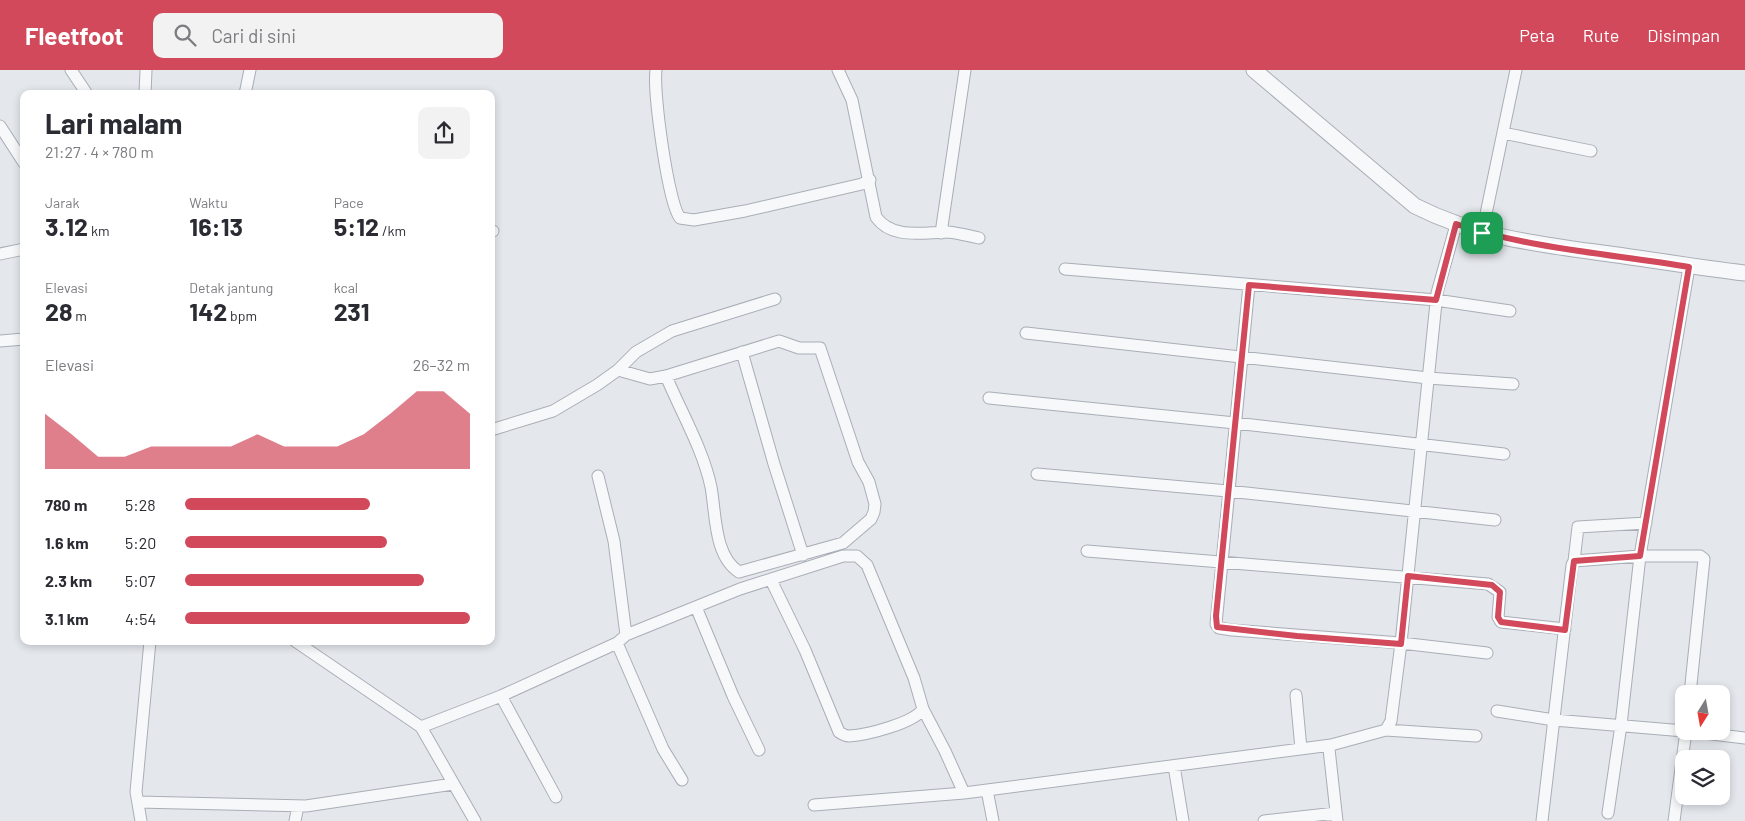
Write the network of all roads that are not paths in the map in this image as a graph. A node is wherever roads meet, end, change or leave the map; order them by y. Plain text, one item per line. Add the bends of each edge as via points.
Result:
1 (71, 70) edge
2 (146, 70) edge
3 (250, 70) edge
4 (656, 70) edge
5 (838, 70) edge
6 (966, 70) edge
7 (1254, 70) edge
8 (1516, 70) edge
9 (84, 90) edge
10 (145, 90) edge
11 (246, 90) edge
12 (0, 126) edge
13 (1503, 133) junction
14 (1591, 152) dead end
15 (20, 157) edge
16 (870, 180) junction
17 (1456, 224) junction
18 (941, 233) junction
19 (1482, 233) junction
20 (979, 238) dead end
21 (20, 250) edge
22 (0, 254) edge
23 (1689, 267) junction
24 (1065, 269) dead end
25 (1745, 273) edge
26 (1249, 285) junction
27 (775, 299) dead end
28 (1436, 300) junction
29 (1510, 311) dead end
30 (1026, 333) dead end
31 (20, 339) edge
32 (0, 341) edge
33 (742, 352) junction
34 (1242, 356) junction
35 (618, 370) junction
36 (666, 376) junction
37 (1428, 378) junction
38 (1513, 384) dead end
39 (989, 398) dead end
40 (1235, 423) junction
41 (495, 429) edge
42 (1421, 443) junction
43 (1504, 454) dead end
44 (1037, 474) dead end
45 (598, 476) dead end
46 (1228, 491) junction
47 (1414, 511) junction
48 (1495, 520) dead end
49 (1646, 523) junction
50 (1088, 551) dead end
51 (803, 555) junction
52 (1640, 556) junction
53 (1221, 561) junction
54 (1574, 561) junction
55 (1408, 576) junction
56 (771, 580) junction
57 (696, 607) junction
58 (1565, 630) junction
59 (622, 639) junction
60 (1401, 644) junction
61 (150, 645) edge
62 (301, 645) edge
63 (1487, 653) dead end
64 (1691, 685) edge
65 (1296, 695) dead end
66 (501, 696) junction
67 (923, 709) junction
68 (1497, 711) dead end
69 (1554, 720) junction
70 (1621, 725) junction
71 (421, 727) junction
72 (1386, 730) junction
73 (1675, 730) edge
74 (1476, 736) dead end
75 (1730, 736) edge
76 (1745, 738) edge
77 (1685, 740) edge
78 (1331, 745) junction
79 (1301, 749) junction
80 (759, 750) dead end
81 (1174, 766) junction
82 (682, 780) dead end
83 (453, 784) junction
84 (987, 790) junction
85 (964, 793) junction
86 (556, 798) dead end
87 (138, 802) junction
88 (814, 805) dead end
89 (298, 806) junction
90 (1608, 813) dead end
91 (1336, 817) edge
92 (141, 821) edge
93 (295, 821) edge
94 (475, 821) edge
95 (993, 821) edge
96 (1183, 821) edge
97 (1264, 821) edge
98 (1542, 821) edge
99 (1674, 821) edge

1 - 9 street
2 - 10 street
3 - 11 street
4 - 16 street via 656,108 676,214 680,218 694,220 744,211
5 - 16 street via 852,100
6 - 18 street
7 - 17 street via 1415,206
8 - 13 street
12 - 15 street
13 - 14 street
13 - 19 street
16 - 18 street via 876,217 883,226 908,233
17 - 19 street
17 - 28 street
18 - 20 street
19 - 23 street
21 - 22 street
23 - 25 street
23 - 49 street
24 - 26 street
26 - 28 street
26 - 34 street
27 - 35 street via 672,331 636,352
28 - 29 street
28 - 37 street
30 - 34 street
31 - 32 street
33 - 36 street
33 - 51 street
33 - 51 street via 779,341 799,348 820,348 858,462 869,482 875,504 871,519 843,543
34 - 37 street
34 - 40 street
35 - 36 street via 650,379
35 - 41 street via 553,412
36 - 51 street via 710,485 719,539 730,566 739,572
37 - 38 street
37 - 42 street
39 - 40 street
40 - 42 street
40 - 46 street
42 - 43 street
42 - 47 street
44 - 46 street
45 - 59 street via 614,541
46 - 47 street
46 - 53 street
47 - 48 street
47 - 55 street
49 - 52 street
49 - 54 street via 1578,527
50 - 53 street
52 - 54 street
52 - 64 street via 1700,556 1704,559
52 - 70 street
53 - 55 street
53 - 60 street via 1217,627
54 - 58 street
55 - 58 street via 1492,585 1500,592 1498,617 1501,622
55 - 60 street
56 - 57 street
56 - 67 street via 843,556 857,556 867,566 914,678
56 - 67 street via 805,650 838,732 847,736 862,734 911,720
57 - 59 street
57 - 80 street
58 - 69 street
59 - 66 street
59 - 82 street via 664,749
60 - 63 street
60 - 72 street via 1391,721
61 - 87 street via 136,792
62 - 71 street
65 - 79 street
66 - 71 street
66 - 86 street
67 - 85 street
68 - 69 street
69 - 70 street
69 - 98 street
70 - 73 street
70 - 90 street
71 - 83 street
72 - 74 street
72 - 78 street
75 - 76 street
77 - 99 street
78 - 79 street
78 - 91 street via 1329,757
79 - 81 street
81 - 84 street
81 - 96 street
83 - 89 street
83 - 94 street
84 - 85 street
84 - 95 street
85 - 88 street
87 - 89 street
87 - 92 street
89 - 93 street
91 - 97 street

